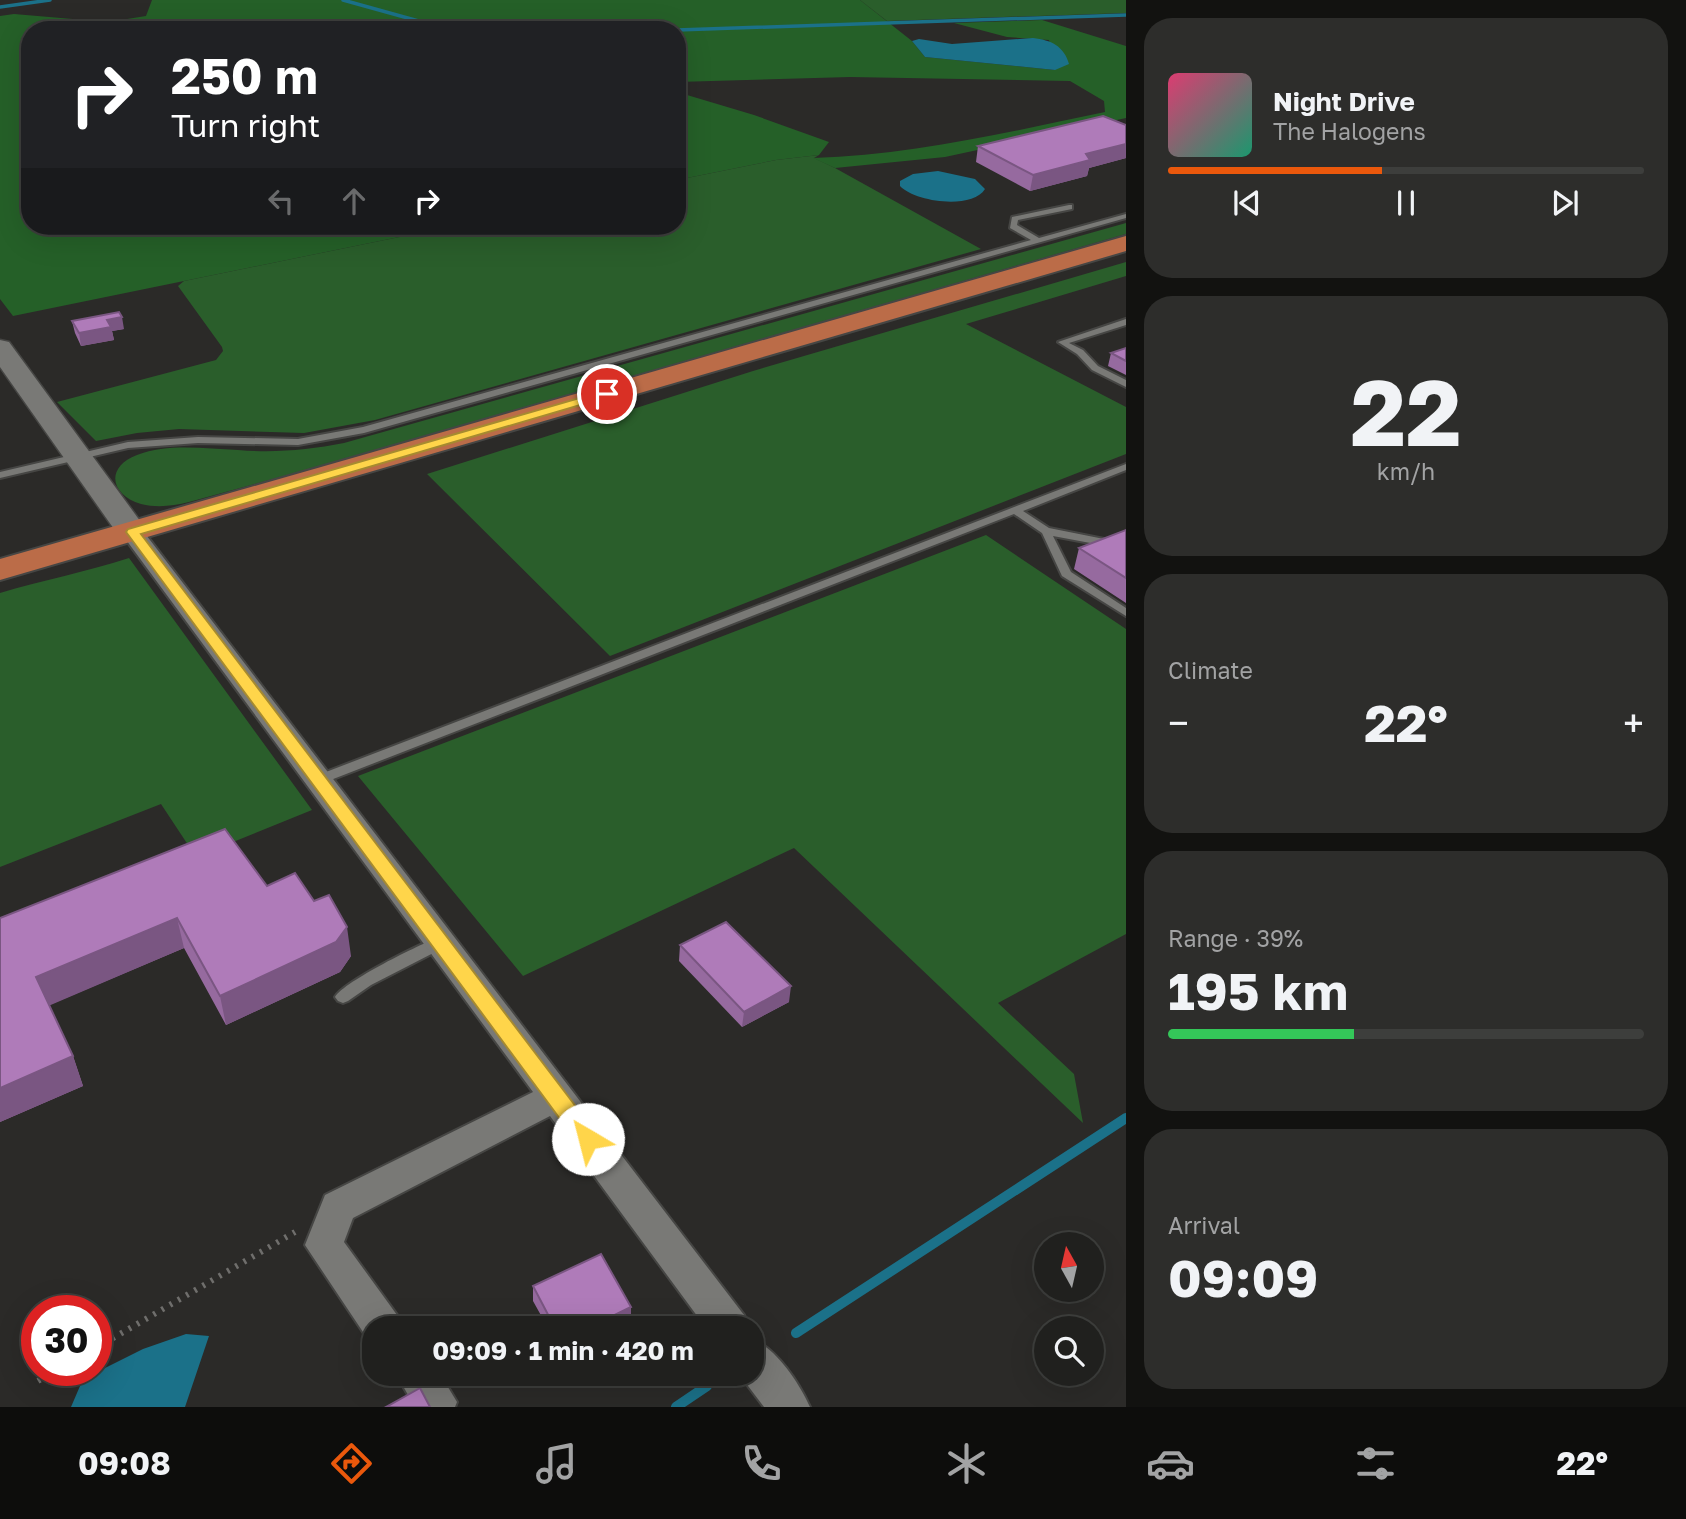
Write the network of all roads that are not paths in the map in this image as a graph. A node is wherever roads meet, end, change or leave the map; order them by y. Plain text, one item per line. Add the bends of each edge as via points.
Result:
1 (1069, 207) dead end
2 (1126, 216) edge
3 (1038, 241) junction
4 (1126, 243) edge
5 (1126, 322) edge
6 (0, 348) edge
7 (1126, 384) edge
8 (76, 457) junction
9 (1126, 467) edge
10 (0, 475) edge
11 (1015, 510) junction
12 (1046, 531) junction
13 (132, 532) junction
14 (1126, 550) edge
15 (0, 570) edge
16 (1126, 612) edge
17 (318, 780) junction
18 (441, 943) junction
19 (342, 997) dead end
20 (556, 1097) junction
21 (374, 1316) edge
22 (721, 1316) edge
23 (764, 1374) edge
24 (789, 1407) edge

1 - 3 lane via 1015,219 1013,226
2 - 3 lane
3 - 8 lane via 364,430 298,442 163,441
4 - 13 main road
5 - 7 lane via 1062,342 1095,368
6 - 8 street
8 - 10 lane
8 - 13 street
9 - 11 lane
11 - 12 lane
11 - 17 lane
12 - 14 lane
12 - 16 lane via 1066,574
13 - 15 main road
13 - 17 street
17 - 18 street
18 - 19 lane
18 - 20 street
20 - 21 street via 338,1207 324,1245
20 - 22 street
23 - 24 street

